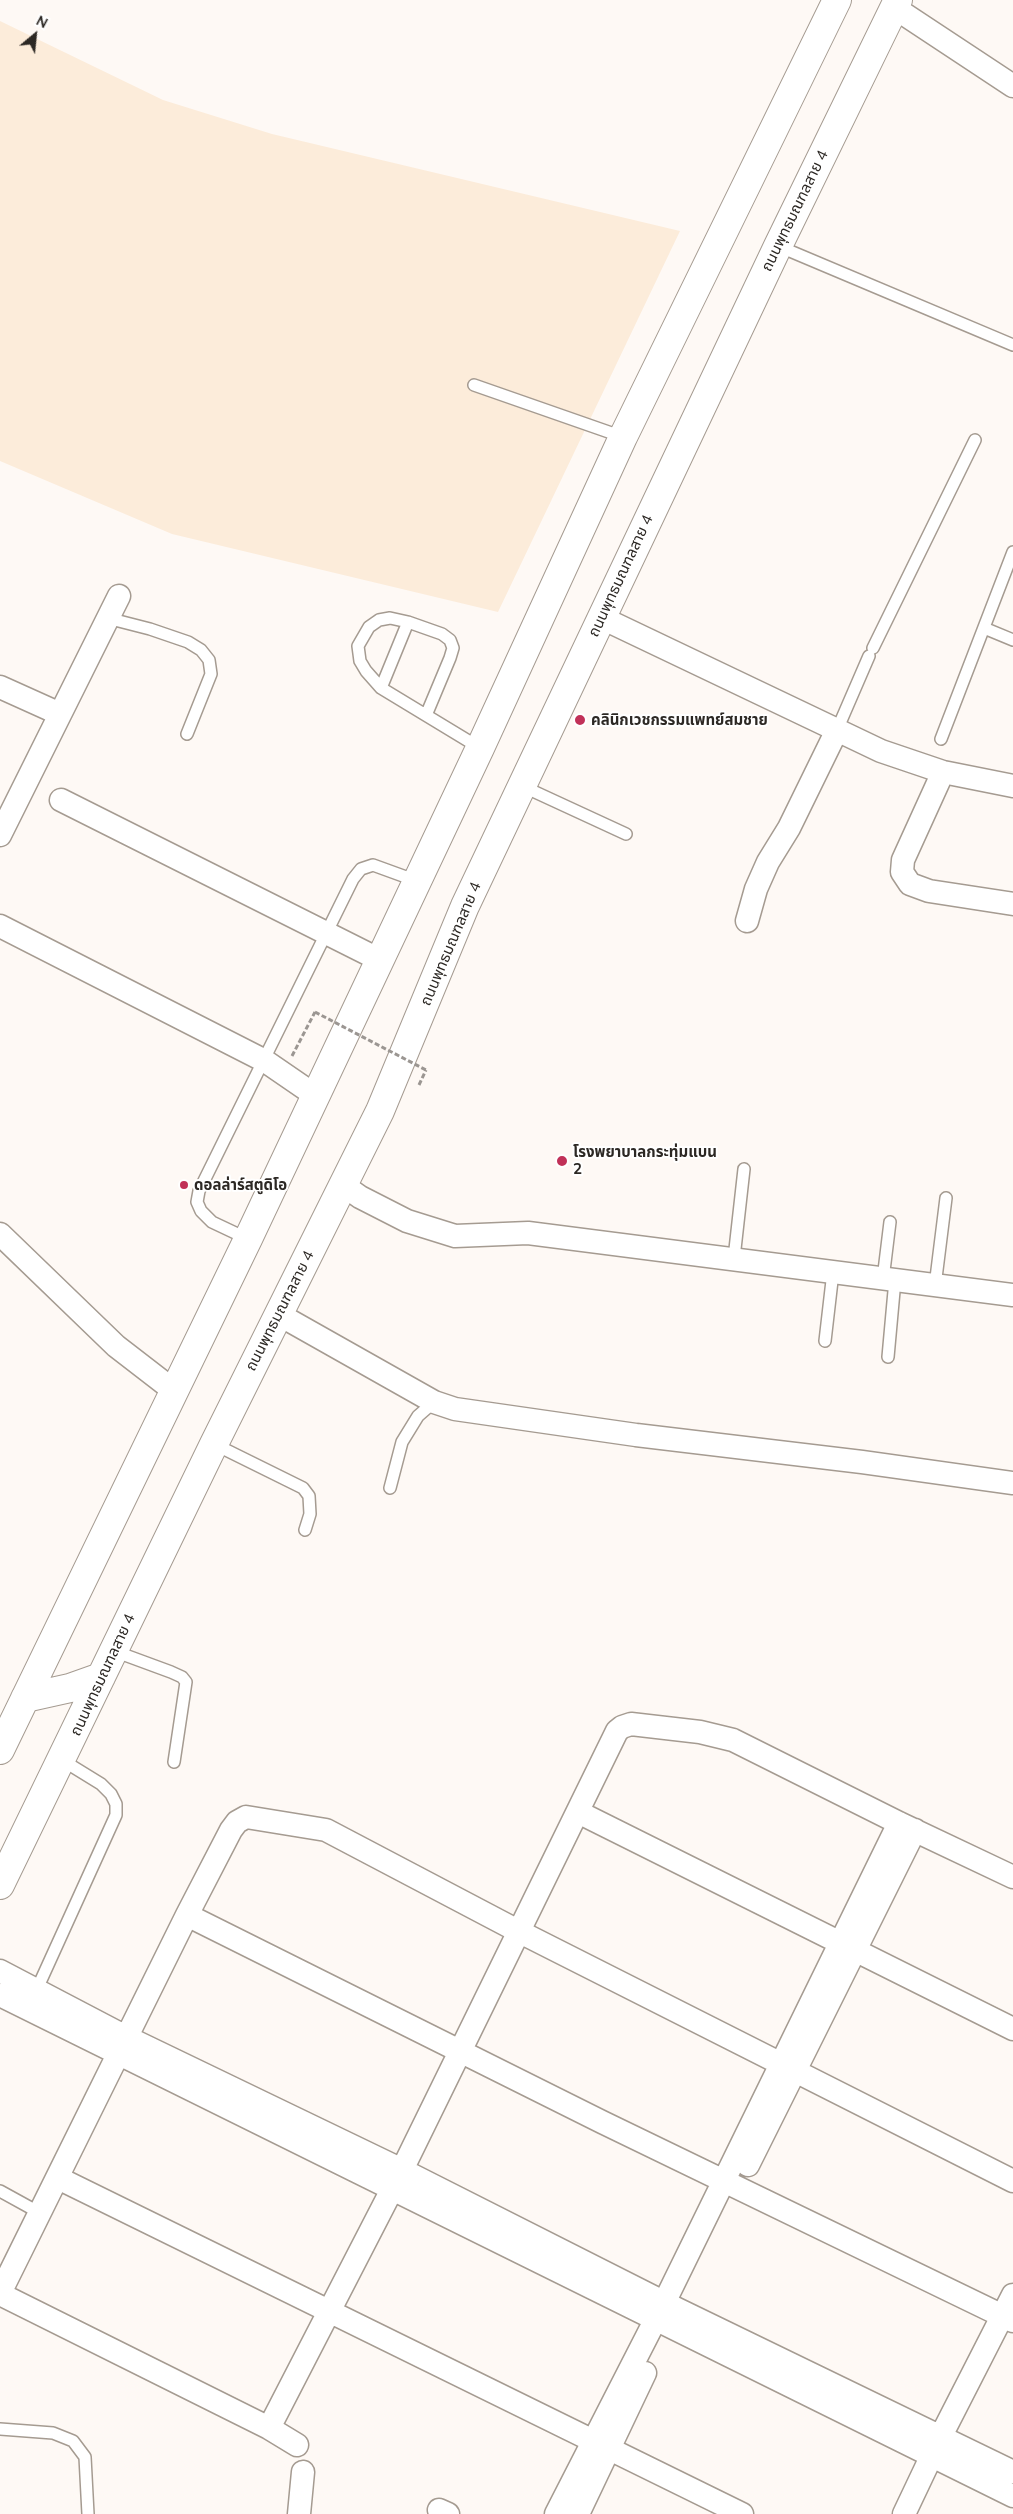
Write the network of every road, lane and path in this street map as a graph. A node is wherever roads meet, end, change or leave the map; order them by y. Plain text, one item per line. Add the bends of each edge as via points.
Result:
1 (837, 0) edge
2 (896, 4) edge
3 (1013, 86) edge
4 (778, 246) junction
5 (1013, 345) edge
6 (474, 384) dead end
7 (623, 437) junction
8 (975, 440) dead end
9 (1013, 552) edge
10 (119, 596) dead end
11 (107, 618) junction
12 (602, 618) junction
13 (408, 622) junction
14 (984, 628) junction
15 (1013, 640) edge
16 (0, 687) edge
17 (382, 688) junction
18 (427, 713) junction
19 (60, 714) junction
20 (837, 730) junction
21 (186, 734) dead end
22 (941, 739) dead end
23 (480, 748) junction
24 (943, 772) junction
25 (522, 786) junction
26 (1013, 786) edge
27 (61, 800) dead end
28 (626, 834) dead end
29 (0, 835) edge
30 (417, 881) junction
31 (1013, 904) edge
32 (746, 921) dead end
33 (0, 926) edge
34 (327, 934) junction
35 (380, 960) junction
36 (273, 1068) junction
37 (426, 1070) dead end
38 (316, 1096) junction
39 (744, 1169) dead end
40 (343, 1185) junction
41 (946, 1198) dead end
42 (890, 1222) dead end
43 (0, 1234) edge
44 (248, 1240) junction
45 (734, 1258) junction
46 (833, 1272) junction
47 (889, 1279) junction
48 (935, 1286) junction
49 (1013, 1295) edge
50 (278, 1314) junction
51 (825, 1341) dead end
52 (888, 1358) dead end
53 (174, 1390) junction
54 (434, 1402) junction
55 (214, 1444) junction
56 (1013, 1483) edge
57 (390, 1488) dead end
58 (305, 1530) dead end
59 (114, 1651) junction
60 (101, 1677) junction
61 (25, 1698) junction
62 (3, 1735) edge
63 (62, 1760) junction
64 (174, 1762) dead end
65 (578, 1812) junction
66 (907, 1827) junction
67 (1013, 1877) edge
68 (0, 1886) edge
69 (187, 1915) junction
70 (518, 1931) junction
71 (847, 1946) junction
72 (0, 1971) edge
73 (37, 1989) junction
74 (0, 1995) edge
75 (1013, 2029) edge
76 (122, 2046) junction
77 (460, 2050) junction
78 (788, 2066) junction
79 (58, 2178) junction
80 (397, 2179) junction
81 (1013, 2181) edge
82 (730, 2183) junction
83 (0, 2191) edge
84 (40, 2213) junction
85 (0, 2294) edge
86 (1013, 2295) edge
87 (328, 2310) junction
88 (666, 2314) junction
89 (1008, 2318) edge
90 (269, 2428) junction
91 (0, 2429) edge
92 (601, 2444) junction
93 (297, 2445) dead end
94 (936, 2446) junction
95 (303, 2472) dead end
96 (1013, 2472) edge
97 (1013, 2496) edge
98 (88, 2514) edge
99 (299, 2514) edge
100 (556, 2514) edge
101 (578, 2514) edge
102 (742, 2514) edge
103 (904, 2514) edge

1 - 7 main road
2 - 3 street
2 - 4 main road, ถนนพุทธมณฑลสาย 4
4 - 5 lane
4 - 12 main road, ถนนพุทธมณฑลสาย 4
6 - 7 lane
7 - 23 main road
8 - 20 lane via 871,652
9 - 14 lane
10 - 11 street
11 - 19 street
11 - 21 lane via 188,642 209,660 211,674
12 - 20 street
12 - 25 main road, ถนนพุทธมณฑลสาย 4
13 - 17 lane
13 - 17 lane via 390,618 379,620 369,627 358,646 360,661
13 - 18 lane via 442,634 450,640 453,648
14 - 15 lane
14 - 22 lane
16 - 19 street
17 - 18 lane
18 - 23 lane
19 - 29 street
20 - 24 street via 881,751
20 - 32 street via 789,828 768,862
23 - 30 main road
24 - 26 street
24 - 31 street via 903,860 902,872 910,884 929,891
25 - 28 lane
25 - 40 main road, ถนนพุทธมณฑลสาย 4 via 465,906 380,1111
27 - 34 street
30 - 34 lane via 372,865 361,869
30 - 35 main road
33 - 36 street
34 - 35 street
34 - 36 lane
35 - 38 main road
36 - 37 path, bridge via 315,1012
36 - 38 street
36 - 44 lane via 199,1191 197,1202 212,1222
38 - 44 main road
39 - 45 lane
40 - 45 street via 407,1221 455,1236 528,1233
40 - 50 main road, ถนนพุทธมณฑลสาย 4
41 - 48 lane
42 - 47 lane
43 - 53 street via 116,1346
44 - 53 main road
45 - 46 street
46 - 47 street
46 - 51 lane
47 - 48 street
47 - 52 lane
48 - 49 street
50 - 54 street
50 - 55 main road, ถนนพุทธมณฑลสาย 4
53 - 61 main road
54 - 56 street via 455,1409 636,1436
54 - 57 lane via 418,1416 402,1442
55 - 58 lane via 303,1488 308,1496 310,1514
55 - 59 main road, ถนนพุทธมณฑลสาย 4
59 - 60 main road, ถนนพุทธมณฑลสาย 4
59 - 64 lane via 171,1672 186,1682
60 - 61 main road
60 - 63 main road, ถนนพุทธมณฑลสาย 4
61 - 62 main road
63 - 68 main road, ถนนพุทธมณฑลสาย 4
63 - 73 lane via 106,1789 116,1804 116,1815
65 - 66 street via 617,1731 631,1724 716,1734 734,1740
65 - 70 street
65 - 71 street
66 - 67 street
66 - 71 street
69 - 70 street via 237,1822 246,1818 262,1818 326,1830
69 - 76 street
69 - 77 street
70 - 77 street
70 - 78 street
71 - 75 street
71 - 78 street
72 - 73 street
73 - 76 street
74 - 76 street
76 - 79 street
76 - 80 street
77 - 80 street
77 - 82 street
78 - 81 street
78 - 82 street
79 - 84 street
79 - 87 street
80 - 87 street
80 - 88 street
82 - 88 street
82 - 89 street
83 - 84 lane
84 - 85 street
85 - 90 street
86 - 89 street
87 - 90 street
87 - 92 street
88 - 92 street
88 - 94 street
89 - 94 street
90 - 93 street
91 - 98 lane via 53,2433 73,2441 85,2457
92 - 100 street
92 - 101 street
92 - 102 street
94 - 96 street
94 - 97 street
94 - 103 street
95 - 99 street

